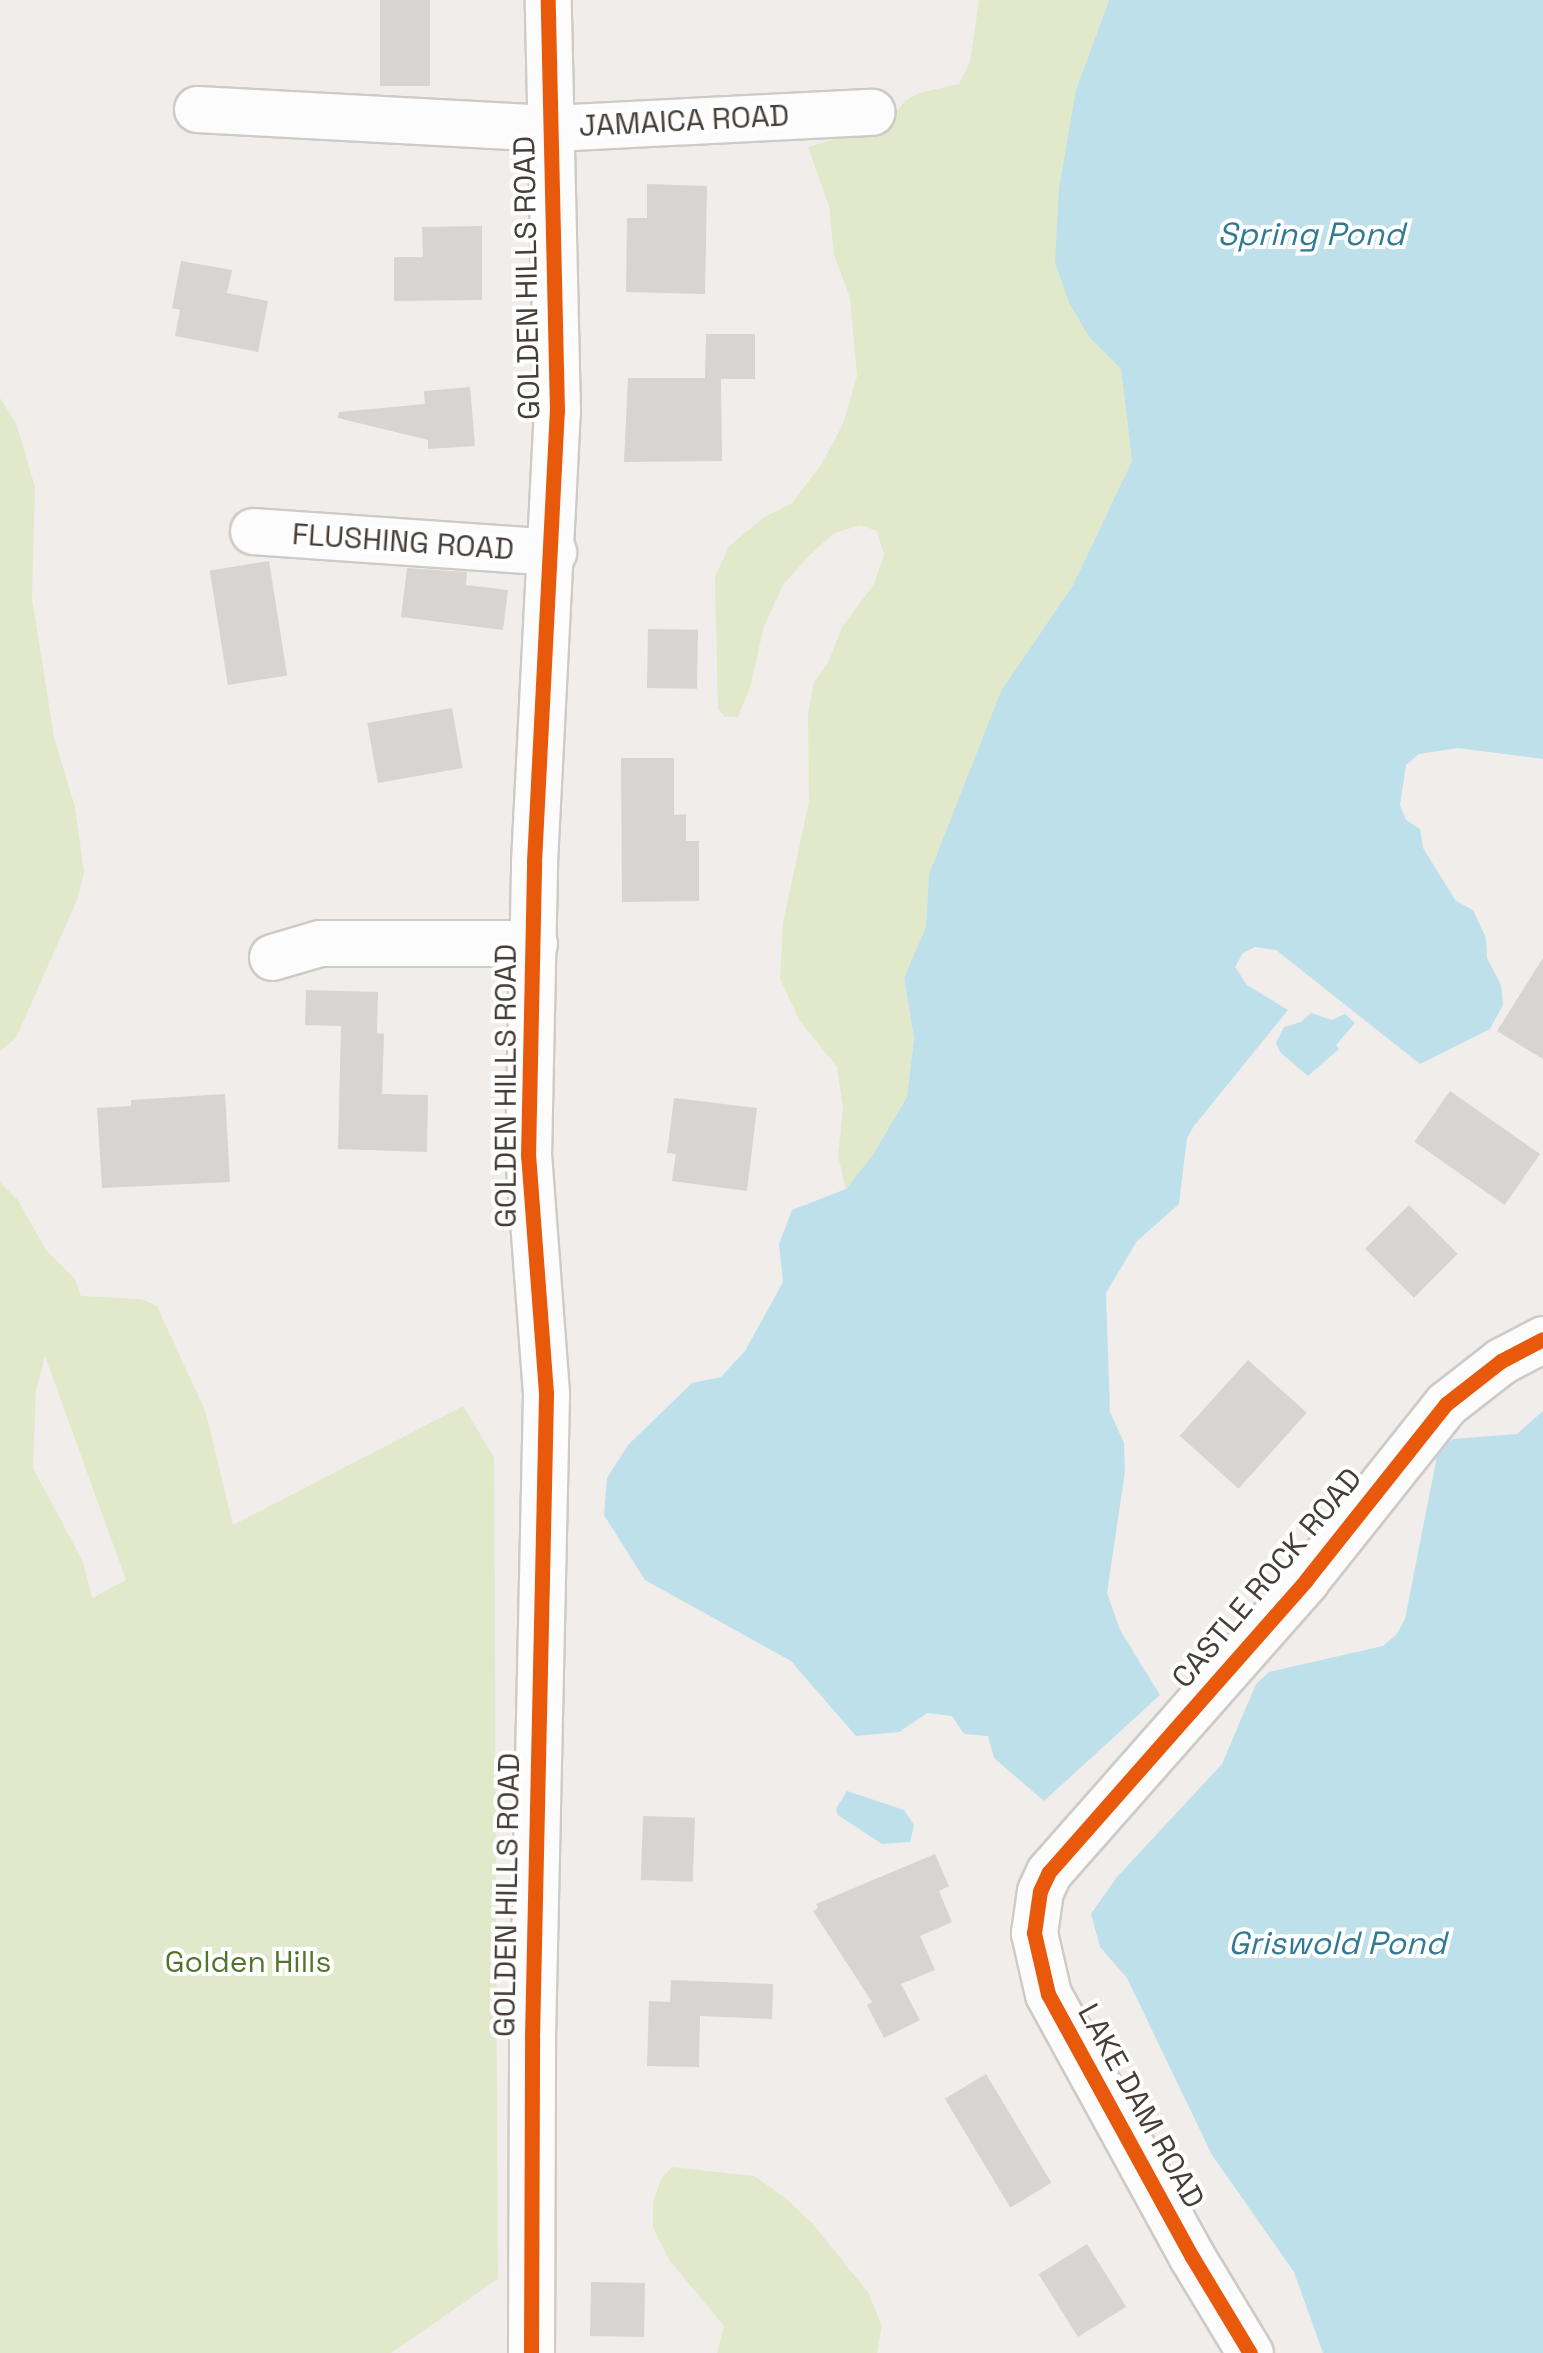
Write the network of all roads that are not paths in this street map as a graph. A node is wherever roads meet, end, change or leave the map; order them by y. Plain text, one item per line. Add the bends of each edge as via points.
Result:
1 (548, 0) edge
2 (198, 109) dead end
3 (872, 112) dead end
4 (552, 128) junction
5 (253, 532) dead end
6 (553, 552) junction
7 (534, 942) junction
8 (272, 957) dead end
9 (1543, 1340) edge
10 (1048, 1872) joint
11 (531, 2353) edge
12 (1250, 2353) edge

1 - 4 street, GOLDEN HILLS ROAD
2 - 4 street, JAMAICA ROAD
3 - 4 street, JAMAICA ROAD
4 - 6 street, GOLDEN HILLS ROAD via 558,298
5 - 6 street, FLUSHING ROAD
6 - 7 street, GOLDEN HILLS ROAD
7 - 8 street via 320,944
7 - 11 street, GOLDEN HILLS ROAD via 529,1210 546,1430
9 - 10 street, CASTLE ROCK ROAD via 1501,1361 1446,1404 1306,1580
10 - 12 street, LAKE DAM ROAD via 1034,1923 1048,1994

